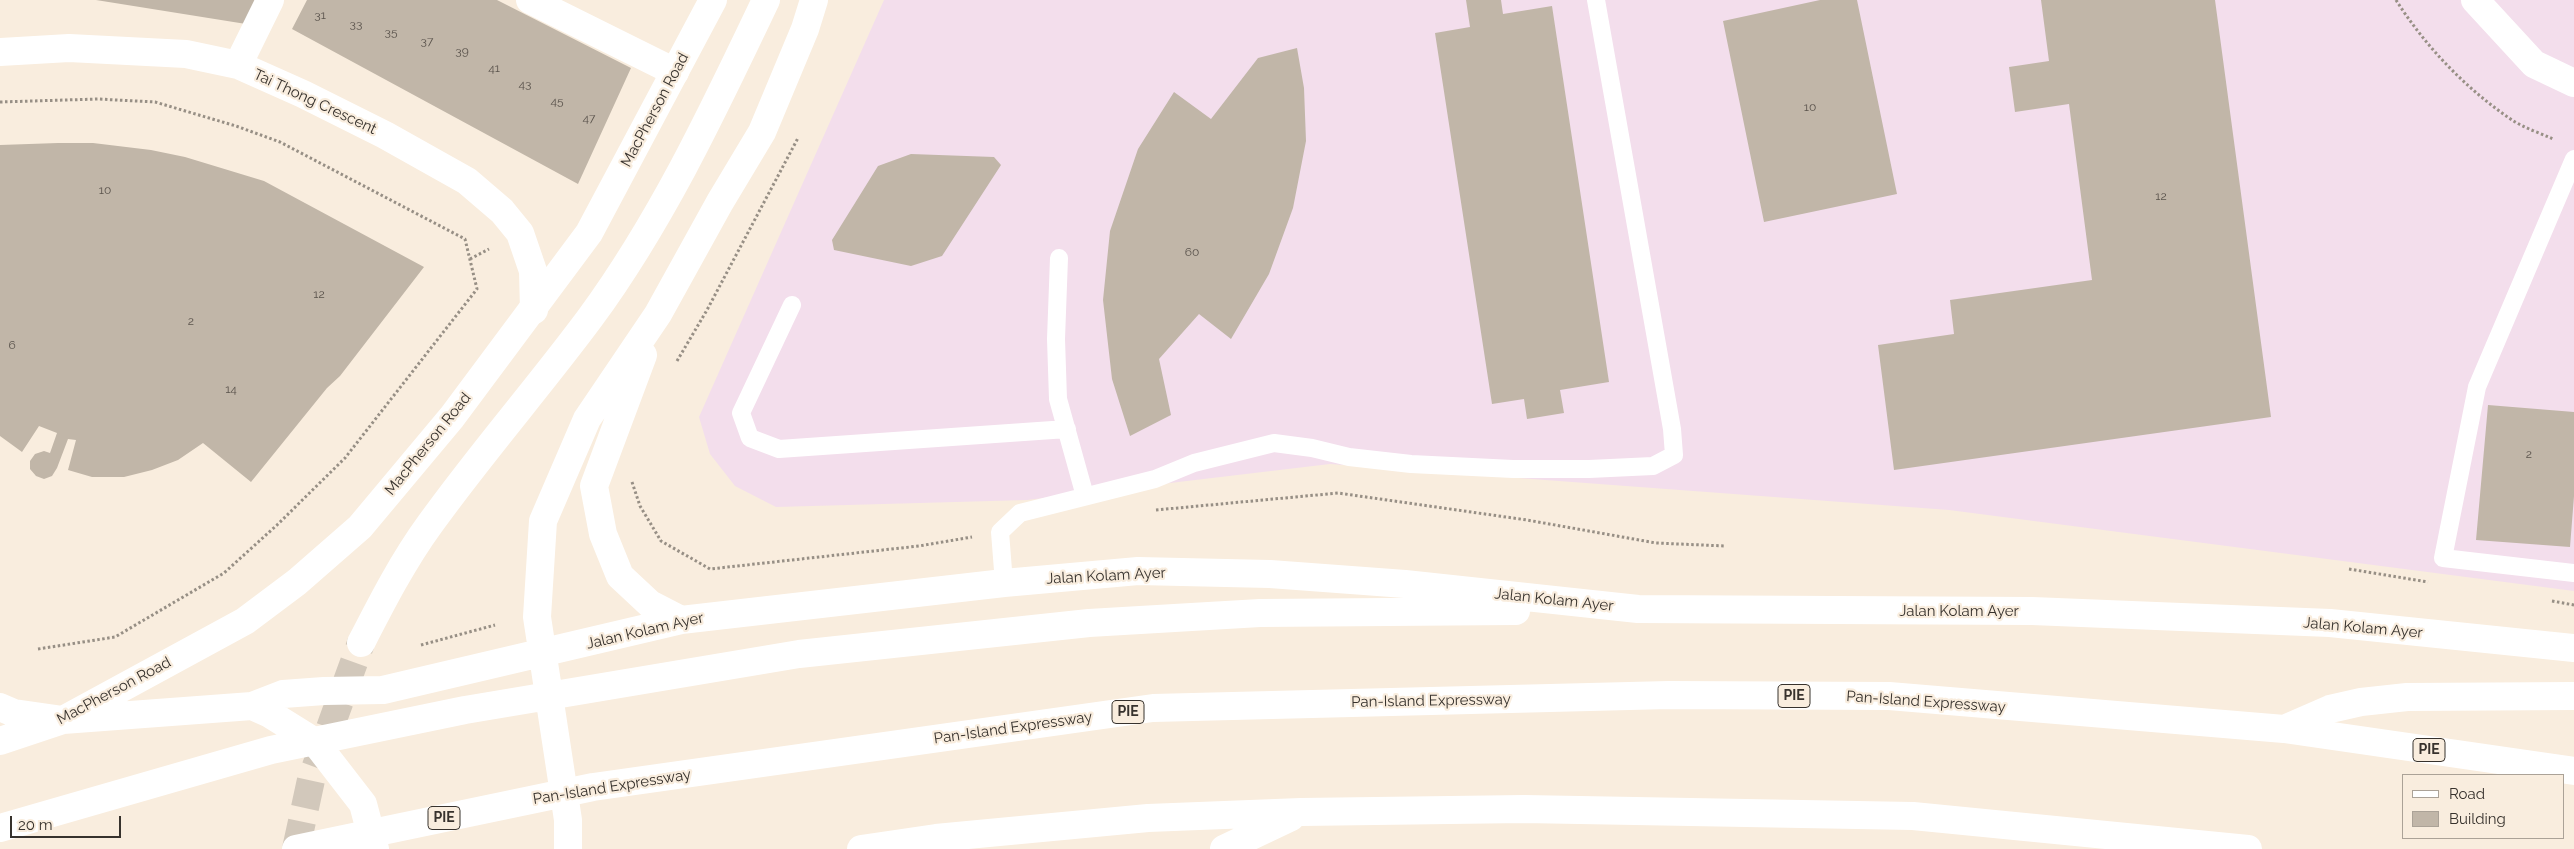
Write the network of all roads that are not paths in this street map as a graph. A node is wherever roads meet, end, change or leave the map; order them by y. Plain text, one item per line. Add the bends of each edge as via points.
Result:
1 (270, 0) edge
2 (530, 0) edge
3 (713, 0) edge
4 (766, 0) edge
5 (814, 0) edge
6 (1596, 0) edge
7 (2475, 0) edge
8 (0, 52) edge
9 (238, 65) junction
10 (675, 72) junction
11 (2574, 84) edge
12 (2574, 159) edge
13 (1059, 258) dead end
14 (792, 305) dead end
15 (534, 310) junction
16 (658, 314) junction
17 (1067, 429) junction
18 (1085, 496) junction
19 (2574, 573) edge
20 (1004, 583) junction
21 (1638, 609) junction
22 (681, 620) junction
23 (361, 643) tunnel mouth
24 (2574, 648) edge
25 (541, 654) junction
26 (2567, 697) edge
27 (252, 706) junction
28 (0, 707) edge
29 (63, 720) junction
30 (2284, 729) junction
31 (0, 741) edge
32 (2574, 771) edge
33 (1301, 812) junction
34 (0, 828) edge
35 (296, 849) edge
36 (375, 849) edge
37 (568, 849) edge
38 (861, 849) edge
39 (1224, 849) edge
40 (2248, 849) edge

1 - 9 main road
2 - 10 main road
3 - 10 main road, MacPherson Road
4 - 23 main road via 709,119 643,241 590,318 430,524 389,587
5 - 16 main road via 802,38 762,132
6 - 18 lane via 1674,455 1653,466 1514,468 1402,463 1274,443 1194,463 1155,479
7 - 11 main road via 2534,64
8 - 9 main road, Tai Thong Crescent via 69,48 186,54
9 - 15 main road, Tai Thong Crescent via 385,135 467,181 520,233 533,271
10 - 15 main road, MacPherson Road via 589,233
12 - 19 lane via 2477,387 2443,558
13 - 17 lane via 1058,399
14 - 17 lane via 741,413 750,438 779,449
15 - 29 main road, MacPherson Road via 452,417 360,527 311,570 245,622
16 - 22 main road via 594,486 603,534 620,576 650,604
16 - 25 main road via 587,419 543,521 537,617
17 - 18 lane
18 - 20 lane via 1020,513 1000,532
20 - 21 main road, Jalan Kolam Ayer via 1138,571 1270,574 1405,584
20 - 22 main road, Jalan Kolam Ayer
21 - 24 main road, Jalan Kolam Ayer via 2032,611 2310,622
21 - 34 main road via 1260,612 1089,623 799,654 475,708 271,750
22 - 25 main road, Jalan Kolam Ayer
25 - 27 main road, Jalan Kolam Ayer via 383,690 283,694
25 - 37 main road via 568,820
26 - 30 main road via 2406,697 2361,702 2330,709
27 - 29 main road
27 - 36 main road via 315,742 364,804
28 - 29 main road via 14,713
29 - 31 main road, MacPherson Road
30 - 32 main road, Pan-Island Expressway / PIE
30 - 35 main road, Pan-Island Expressway / PIE via 1889,696 1669,695 1154,708 593,787
33 - 38 main road via 1148,818 936,838
33 - 39 main road
33 - 40 main road via 1524,809 1913,816

